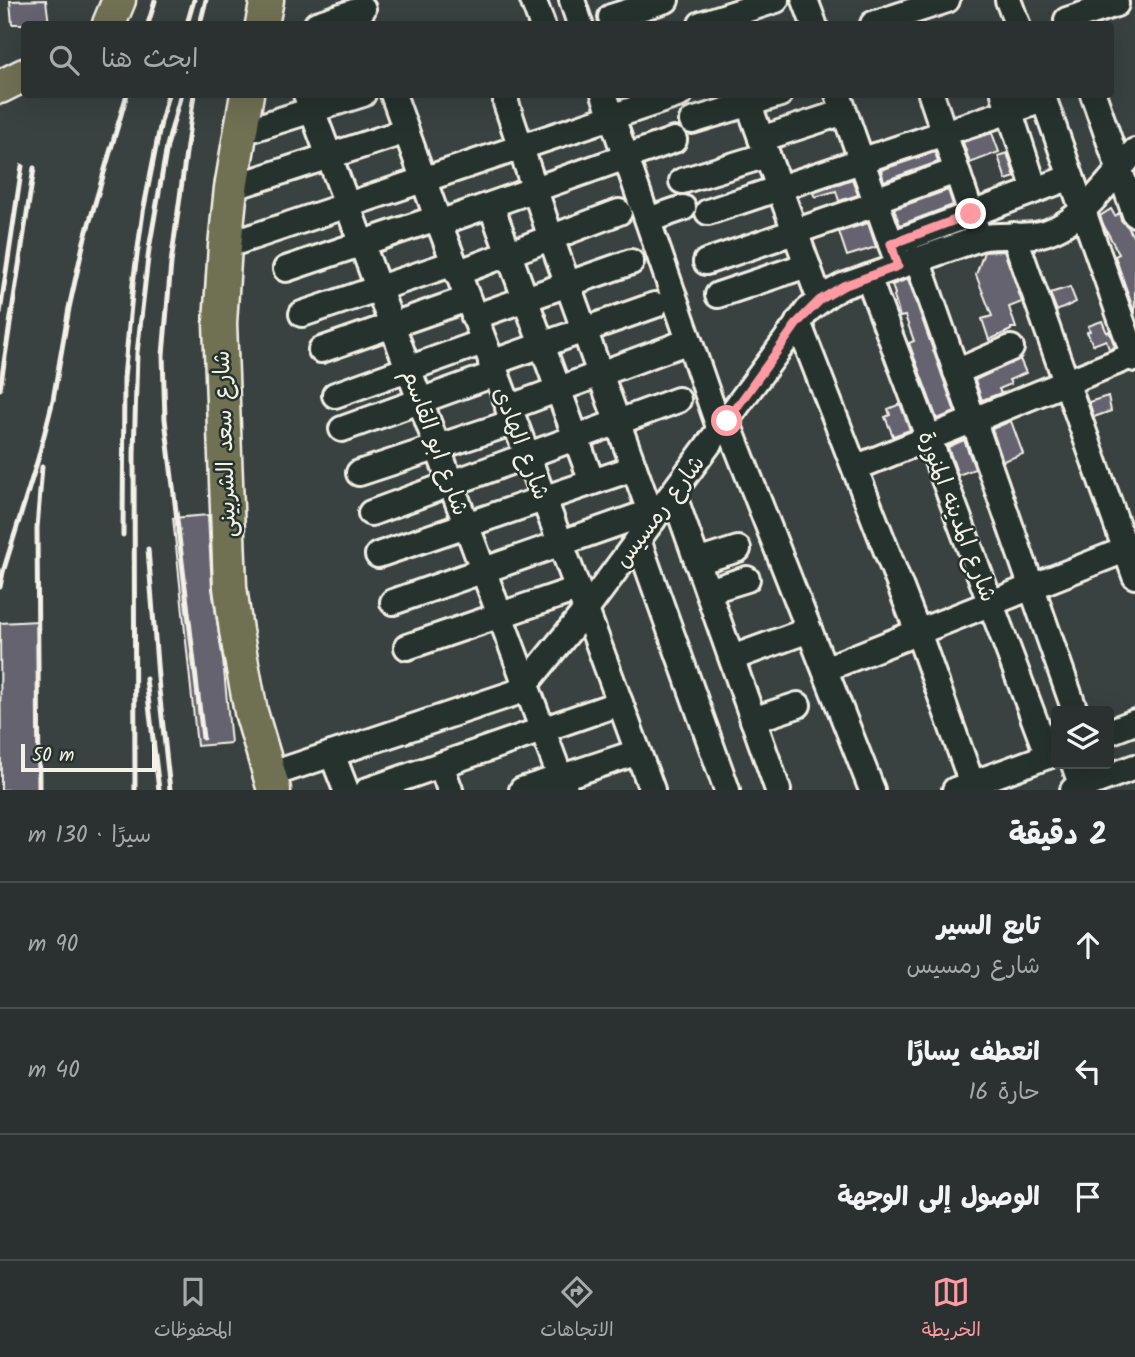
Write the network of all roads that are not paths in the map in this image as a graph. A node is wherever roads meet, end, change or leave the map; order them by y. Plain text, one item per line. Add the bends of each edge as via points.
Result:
1 (267, 0) edge
2 (273, 0) edge
3 (533, 0) edge
4 (572, 0) edge
5 (666, 0) edge
6 (776, 0) edge
7 (805, 0) edge
8 (947, 0) edge
9 (1116, 4) dead end
10 (364, 11) edge
11 (903, 13) edge
12 (1065, 15) edge
13 (611, 17) dead end
14 (712, 17) edge
15 (263, 21) edge
16 (280, 21) edge
17 (328, 21) edge
18 (541, 21) edge
19 (579, 21) edge
20 (813, 21) edge
21 (881, 21) edge
22 (21, 76) edge
23 (0, 87) edge
24 (246, 98) edge
25 (336, 98) edge
26 (394, 98) edge
27 (506, 98) edge
28 (656, 98) edge
29 (932, 98) edge
30 (1036, 98) edge
31 (1042, 98) edge
32 (1095, 98) edge
33 (747, 100) edge
34 (309, 102) edge
35 (841, 103) edge
36 (1007, 103) edge
37 (608, 106) edge
38 (692, 121) dead end
39 (406, 131) junction
40 (239, 133) junction
41 (944, 133) junction
42 (674, 140) dead end
43 (764, 147) junction
44 (520, 148) junction
45 (329, 156) junction
46 (626, 157) junction
47 (1127, 160) edge
48 (861, 161) junction
49 (956, 171) junction
50 (1071, 177) junction
51 (423, 180) junction
52 (682, 181) dead end
53 (230, 188) junction
54 (779, 188) junction
55 (535, 189) junction
56 (1035, 190) junction
57 (876, 202) junction
58 (347, 205) junction
59 (491, 205) junction
60 (683, 208) dead end
61 (1082, 211) junction
62 (619, 212) dead end
63 (708, 212) dead end
64 (971, 214) junction
65 (1135, 214) edge
66 (438, 220) junction
67 (648, 220) junction
68 (795, 231) junction
69 (1014, 235) junction
70 (551, 238) junction
71 (980, 238) junction
72 (362, 243) junction
73 (225, 246) junction
74 (509, 254) junction
75 (902, 256) junction
76 (631, 262) dead end
77 (706, 262) dead end
78 (807, 265) junction
79 (455, 268) junction
80 (286, 269) dead end
81 (868, 277) junction
82 (568, 284) junction
83 (379, 289) junction
84 (718, 295) dead end
85 (525, 299) junction
86 (820, 300) junction
87 (654, 305) dead end
88 (471, 308) junction
89 (302, 314) dead end
90 (798, 322) junction
91 (392, 325) junction
92 (584, 330) junction
93 (690, 341) junction
94 (542, 345) junction
95 (1011, 348) dead end
96 (321, 350) dead end
97 (1134, 357) edge
98 (490, 360) junction
99 (408, 368) junction
100 (956, 372) junction
101 (600, 374) junction
102 (1066, 382) junction
103 (558, 389) junction
104 (335, 395) dead end
105 (678, 400) dead end
106 (421, 401) junction
107 (511, 415) junction
108 (973, 420) junction
109 (618, 422) junction
110 (724, 426) junction
111 (342, 429) dead end
112 (576, 438) junction
113 (929, 438) junction
114 (438, 447) junction
115 (527, 456) junction
116 (634, 468) junction
117 (855, 468) junction
118 (359, 473) dead end
119 (592, 482) junction
120 (451, 484) junction
121 (673, 493) junction
122 (543, 499) junction
123 (370, 513) dead end
124 (652, 516) junction
125 (466, 525) junction
126 (638, 540) junction
127 (560, 544) junction
128 (1130, 548) edge
129 (738, 549) dead end
130 (378, 555) dead end
131 (698, 562) junction
132 (484, 571) junction
133 (1135, 576) edge
134 (747, 579) dead end
135 (1032, 587) junction
136 (708, 592) junction
137 (582, 599) junction
138 (393, 602) dead end
139 (991, 603) junction
140 (500, 615) junction
141 (809, 630) junction
142 (918, 632) junction
143 (407, 647) dead end
144 (732, 658) junction
145 (825, 669) junction
146 (526, 684) junction
147 (620, 703) junction
148 (798, 705) dead end
149 (1073, 706) edge
150 (753, 720) junction
151 (1135, 722) edge
152 (542, 730) junction
153 (1114, 730) edge
154 (638, 752) junction
155 (1051, 753) edge
156 (332, 754) junction
157 (1051, 755) edge
158 (442, 765) junction
159 (1135, 767) edge
160 (272, 782) edge
161 (1078, 783) edge
162 (563, 784) edge
163 (964, 787) edge
164 (346, 790) edge
165 (368, 790) edge
166 (450, 790) edge
167 (522, 790) edge
168 (652, 790) edge
169 (727, 790) edge
170 (778, 790) edge
171 (872, 790) edge

1 - 15 main road
2 - 16 street
3 - 18 street
4 - 19 street
5 - 13 street
6 - 14 street
7 - 20 street
8 - 11 street
9 - 12 street
10 - 17 street
11 - 21 street
22 - 23 main road
24 - 40 main road, شارع سعد الشربينى
25 - 34 street
26 - 39 street, شارع الهادى
27 - 44 street
28 - 37 street
29 - 41 street
30 - 36 street
31 - 50 street
32 - 47 street
33 - 38 street
33 - 43 street
34 - 40 street
34 - 45 street, شارع ابو القاسم
35 - 43 street
35 - 48 street
36 - 41 street
36 - 56 street
37 - 44 street
37 - 46 street
39 - 45 street
39 - 51 street, شارع الهادى
40 - 53 main road, شارع سعد الشربينى
41 - 48 street
41 - 49 street
42 - 46 street
43 - 52 street
43 - 54 street
44 - 51 street
44 - 55 street
45 - 53 street
45 - 58 street, شارع ابو القاسم
46 - 55 street
46 - 67 street
47 - 61 street, شارع رمسيس
47 - 65 street
48 - 54 street
48 - 57 street
49 - 57 street
49 - 64 street
50 - 56 street
50 - 61 street
51 - 58 street
51 - 66 street, شارع الهادى
53 - 73 main road, شارع سعد الشربينى
54 - 63 street
54 - 68 street
55 - 59 street
55 - 70 street
56 - 64 street
57 - 68 street
57 - 75 street
58 - 72 street, شارع ابو القاسم
58 - 73 street
59 - 66 street
59 - 74 street
60 - 67 street
61 - 69 street, شارع رمسيس via 1048,231
61 - 97 street
62 - 70 street
64 - 71 street
64 - 75 street
66 - 72 street
66 - 79 street, شارع الهادى
67 - 93 street
68 - 77 street
68 - 78 street
69 - 71 street, شارع رمسيس
69 - 102 street
70 - 74 street
70 - 82 street
71 - 75 street, شارع رمسيس
72 - 80 street
72 - 83 street, شارع ابو القاسم
73 - 160 main road, شارع سعد الشربينى via 220,323 230,587 251,712
74 - 79 street
74 - 85 street
75 - 81 street, شارع رمسيس
75 - 100 street
76 - 82 street
78 - 84 street
78 - 86 street
79 - 83 street
79 - 88 street, شارع الهادى
81 - 86 street, شارع رمسيس
81 - 113 street, شارع المدينه المنورة
82 - 85 street
82 - 92 street
83 - 89 street
83 - 91 street, شارع ابو القاسم
85 - 88 street
85 - 94 street
86 - 90 street, شارع رمسيس
87 - 92 street
88 - 91 street
88 - 98 street, شارع الهادى
90 - 110 street, شارع رمسيس
90 - 117 street
91 - 96 street
91 - 99 street, شارع ابو القاسم
92 - 94 street
92 - 101 street
93 - 101 street
93 - 110 street
94 - 98 street
94 - 103 street
95 - 100 street
97 - 102 street
98 - 99 street
98 - 106 street
98 - 107 street, شارع الهادى
99 - 104 street
99 - 106 street, شارع ابو القاسم
100 - 108 street
101 - 103 street
101 - 109 street
102 - 108 street
102 - 128 street
103 - 107 street
103 - 112 street
105 - 109 street
106 - 111 street
106 - 114 street, شارع ابو القاسم
107 - 114 street
107 - 115 street, شارع الهادى
108 - 113 street
108 - 135 street
109 - 112 street
109 - 116 street
110 - 121 street, شارع رمسيس
110 - 141 street
112 - 115 street
112 - 119 street
113 - 117 street
113 - 139 street, شارع المدينه المنورة
114 - 118 street
114 - 120 street, شارع ابو القاسم
115 - 120 street
115 - 122 street, شارع الهادى
116 - 119 street
116 - 124 street
117 - 142 street
119 - 122 street
120 - 123 street
120 - 125 street, شارع ابو القاسم
121 - 124 street, شارع رمسيس
121 - 131 street
122 - 125 street
122 - 127 street, شارع الهادى
124 - 126 street, شارع رمسيس
124 - 127 street
125 - 130 street
125 - 132 street, شارع ابو القاسم
126 - 137 street, شارع رمسيس
126 - 169 street
127 - 132 street
127 - 137 street, شارع الهادى
128 - 133 street
128 - 135 street
129 - 131 street
131 - 136 street
132 - 138 street
132 - 140 street, شارع ابو القاسم
134 - 136 street
135 - 139 street
135 - 149 street
136 - 144 street
137 - 140 street
137 - 146 street, شارع رمسيس
137 - 147 street, شارع الهادى
139 - 142 street
139 - 155 street, شارع المدينه المنورة
140 - 143 street
140 - 146 street, شارع ابو القاسم
141 - 144 street
141 - 145 street
142 - 145 street
142 - 163 street
144 - 150 street
145 - 171 street
146 - 152 street, شارع ابو القاسم
146 - 156 street via 502,698
147 - 152 street
147 - 154 street, شارع الهادى
148 - 150 street
150 - 170 street
151 - 153 street
152 - 158 street
152 - 162 street, شارع ابو القاسم
154 - 162 street
154 - 168 street, شارع الهادى
156 - 160 street
156 - 164 street
157 - 163 street
158 - 165 street
158 - 166 street
159 - 161 street
162 - 167 street

